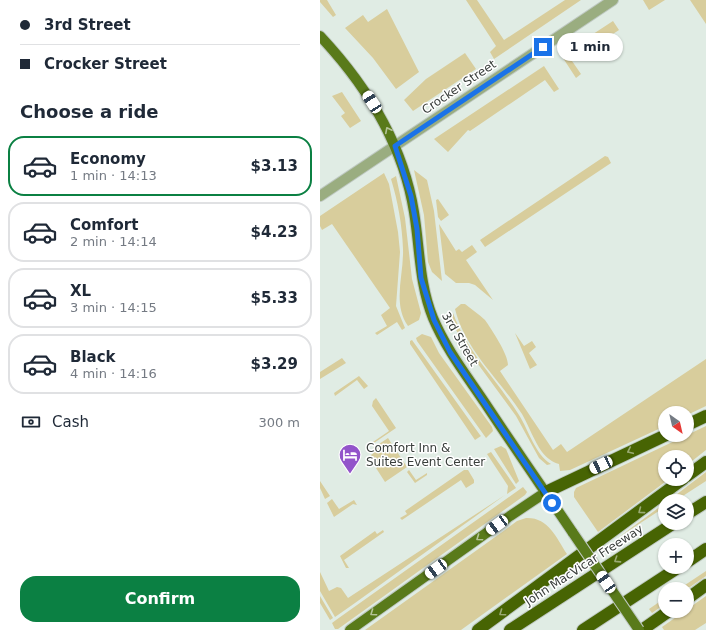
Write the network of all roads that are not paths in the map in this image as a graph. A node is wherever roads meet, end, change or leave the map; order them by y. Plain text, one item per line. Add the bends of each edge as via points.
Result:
1 (613, 0) edge
2 (320, 36) edge
3 (395, 146) junction
4 (320, 196) edge
5 (706, 416) edge
6 (694, 422) edge
7 (658, 439) edge
8 (706, 462) edge
9 (694, 471) edge
10 (673, 486) edge
11 (546, 492) junction
12 (706, 502) edge
13 (694, 510) edge
14 (663, 530) edge
15 (706, 549) edge
16 (694, 557) edge
17 (668, 574) edge
18 (706, 585) edge
19 (694, 593) edge
20 (659, 618) edge
21 (350, 630) edge
22 (478, 630) edge
23 (510, 630) edge
24 (583, 630) edge
25 (641, 630) edge

1 - 3 street, Crocker Street
3 -> 2 main road, 3rd Street via 366,94
3 - 4 street, Crocker Street
3 - 11 main road, 3rd Street via 411,196 421,278 434,320 450,352
5 - 6 highway
7 -> 11 highway
8 - 9 highway
10 -> 22 highway
11 -> 21 main road
11 - 25 main road, 3rd Street, bridge
12 - 13 highway
14 -> 23 highway, John MacVicar Freeway
15 - 16 highway
17 - 24 highway
18 - 19 highway
20 - 25 highway

